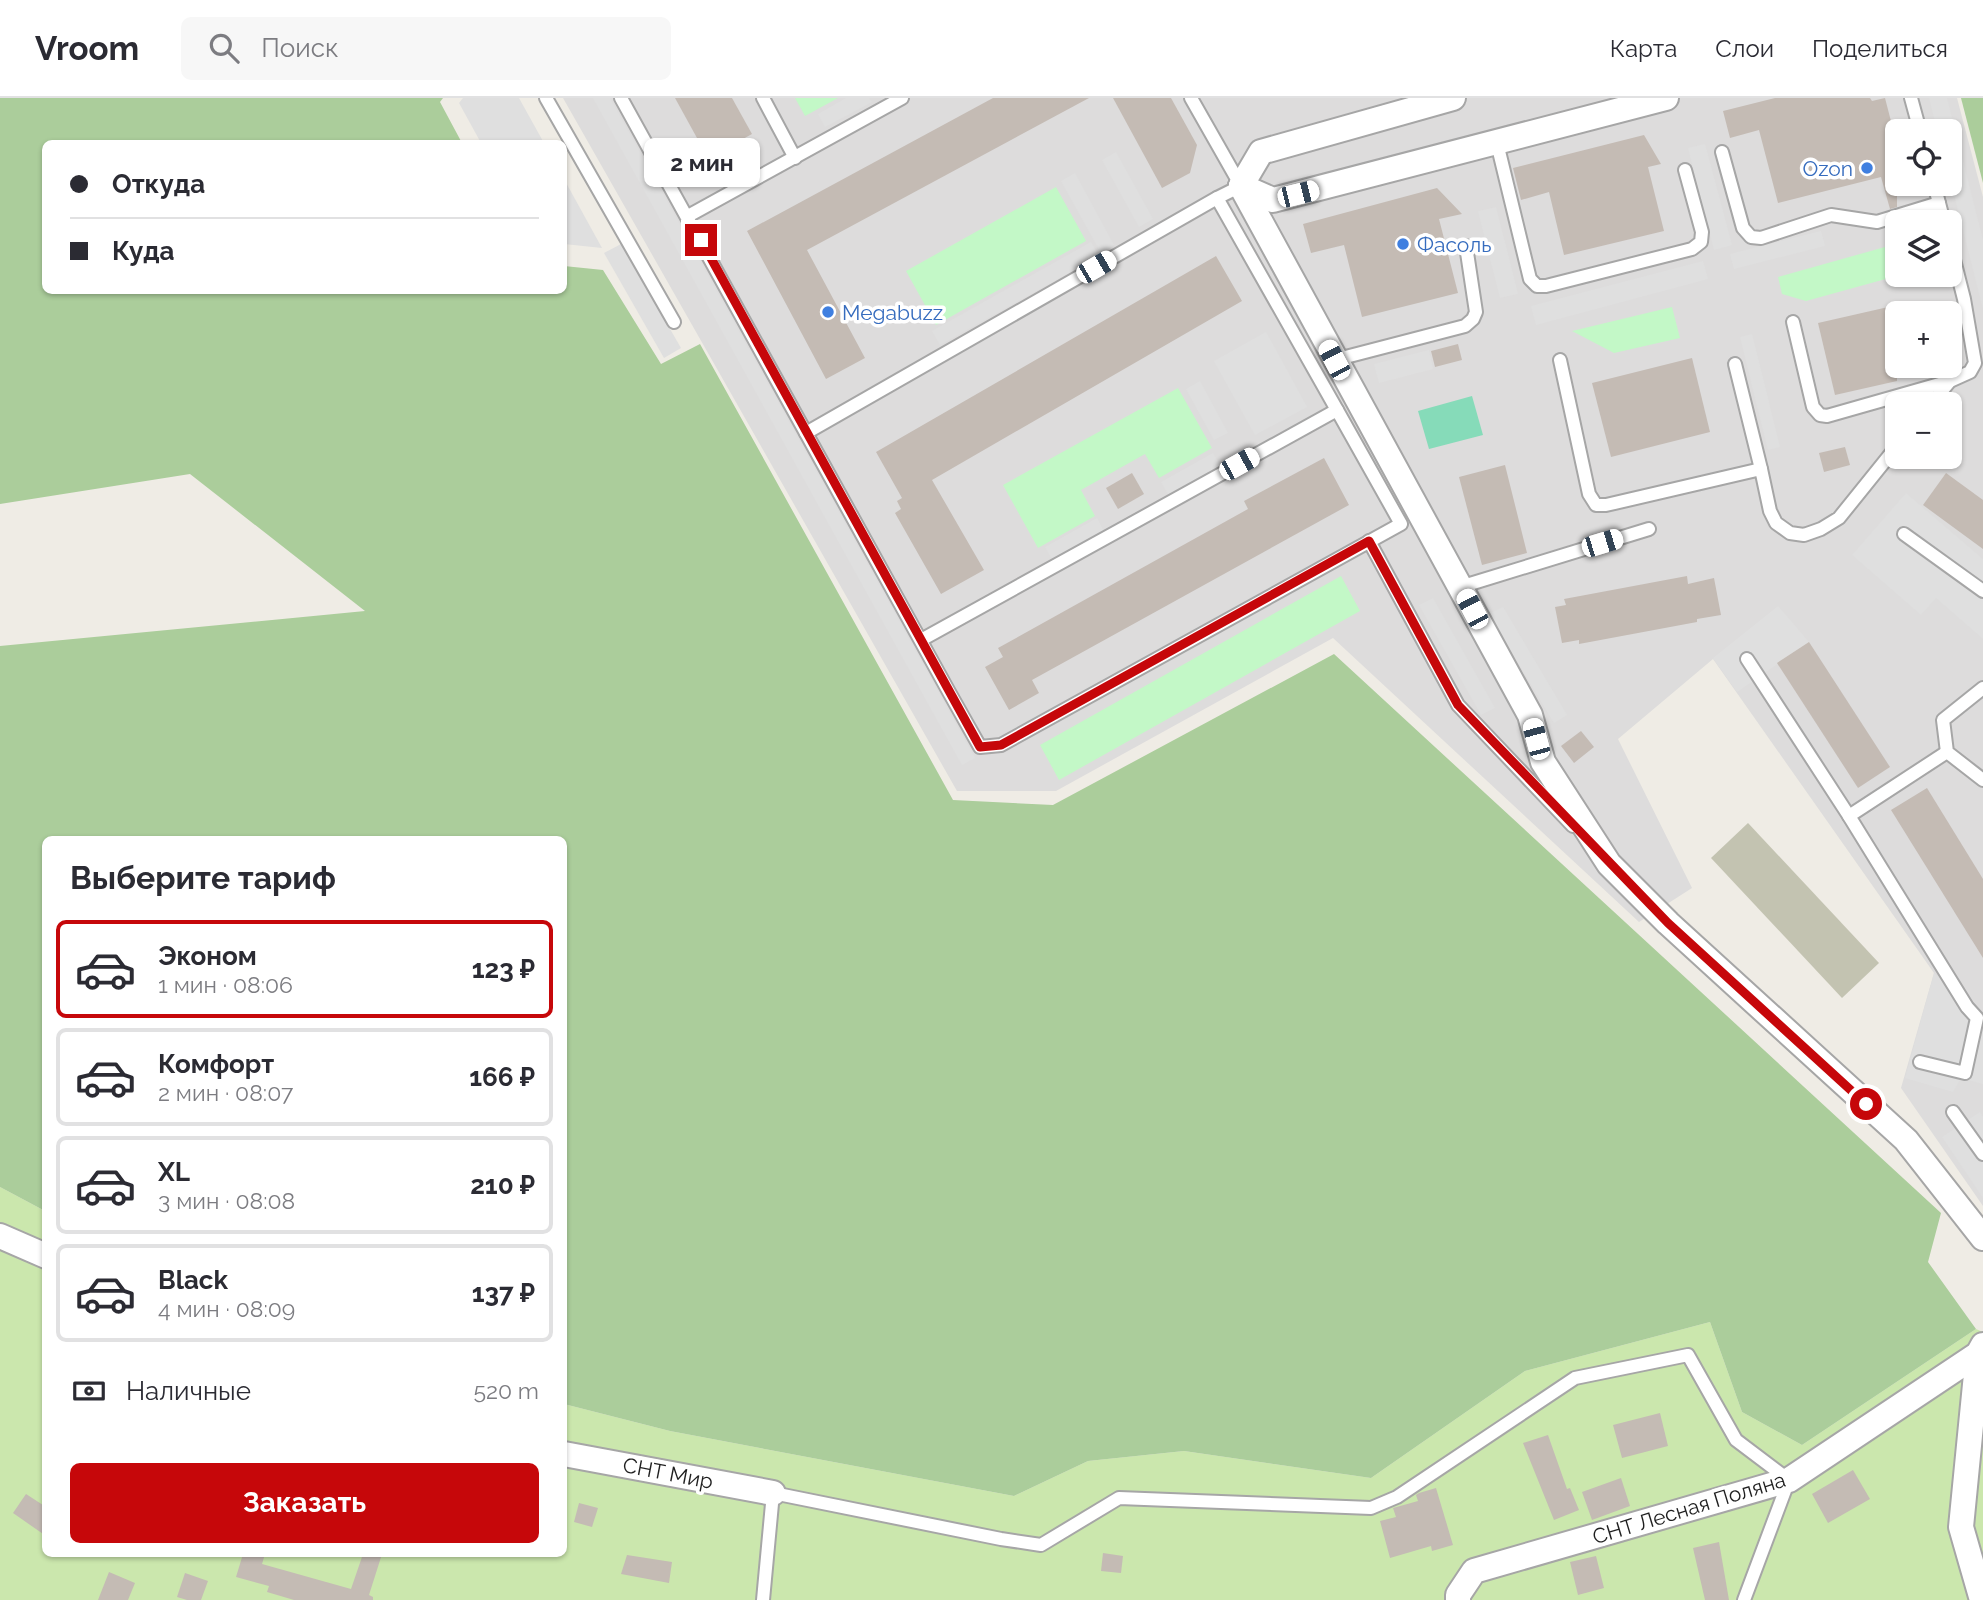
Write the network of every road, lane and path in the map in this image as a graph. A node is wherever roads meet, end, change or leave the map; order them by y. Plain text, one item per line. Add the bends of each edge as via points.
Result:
1 (546, 98) edge
2 (621, 98) edge
3 (762, 98) edge
4 (902, 98) edge
5 (1191, 98) edge
6 (1453, 98) edge
7 (1666, 98) edge
8 (1911, 98) edge
9 (1917, 119) edge
10 (1497, 143) junction
11 (1722, 152) dead end
12 (794, 158) junction
13 (1685, 170) dead end
14 (1241, 186) junction
15 (1937, 196) edge
16 (1217, 198) junction
17 (1939, 203) junction
18 (1941, 210) edge
19 (688, 216) junction
20 (1466, 246) dead end
21 (1960, 287) edge
22 (674, 322) dead end
23 (1793, 322) dead end
24 (1334, 360) junction
25 (1560, 360) dead end
26 (1735, 364) dead end
27 (1950, 381) junction
28 (1941, 392) edge
29 (1337, 410) junction
30 (806, 433) junction
31 (1885, 461) edge
32 (1761, 469) junction
33 (1649, 529) dead end
34 (1904, 534) dead end
35 (1369, 541) junction
36 (1460, 587) junction
37 (1983, 591) edge
38 (921, 640) junction
39 (1747, 659) dead end
40 (1983, 688) edge
41 (1947, 752) junction
42 (1983, 780) edge
43 (1849, 816) junction
44 (1609, 864) junction
45 (1920, 1062) dead end
46 (1953, 1112) dead end
47 (1983, 1154) edge
48 (0, 1236) edge
49 (1983, 1238) edge
50 (42, 1254) edge
51 (1981, 1350) edge
52 (567, 1455) edge
53 (1789, 1480) junction
54 (773, 1493) junction
55 (763, 1600) edge
56 (1458, 1600) edge
57 (1744, 1600) edge
58 (1982, 1600) edge

1 - 22 lane
2 - 19 lane
3 - 12 lane
4 - 12 lane
5 - 14 lane
6 - 14 street via 1261,152
7 - 10 street
8 - 9 lane
10 - 13 lane via 1530,279 1537,286 1692,249 1701,242
10 - 14 street via 1273,200
11 - 17 lane via 1743,228 1751,237 1761,238 1830,215 1877,222
12 - 19 lane
14 - 16 lane
14 - 24 street
15 - 17 lane
16 - 29 lane
16 - 30 lane
17 - 18 lane
19 - 30 lane
20 - 24 lane via 1476,312 1465,326
21 - 27 lane via 1975,363 1970,372
23 - 27 lane via 1813,407 1819,415
24 - 36 street
25 - 32 lane via 1589,494 1596,505
26 - 32 lane
27 - 28 lane
29 - 35 lane via 1401,524
29 - 38 lane
30 - 38 lane
31 - 32 lane via 1839,518 1804,535 1790,533 1776,523
33 - 36 lane
34 - 37 lane
35 - 38 lane via 1001,745 980,747
35 - 44 lane via 1458,705
36 - 44 street via 1530,715 1543,762
39 - 43 lane
40 - 41 lane via 1943,720
41 - 42 lane
41 - 43 lane
43 - 45 lane via 1977,1018 1965,1073
44 - 49 street via 1906,1140
46 - 47 lane
48 - 50 street
51 - 53 street, СНТ Лесная Поляна
51 - 58 street via 1961,1527
52 - 54 street, СНТ Мир
53 - 54 lane via 1736,1440 1688,1355 1575,1378 1398,1497 1371,1507 1119,1498 1041,1545
53 - 56 street, СНТ Лесная Поляна via 1474,1571
53 - 57 lane
54 - 55 lane

